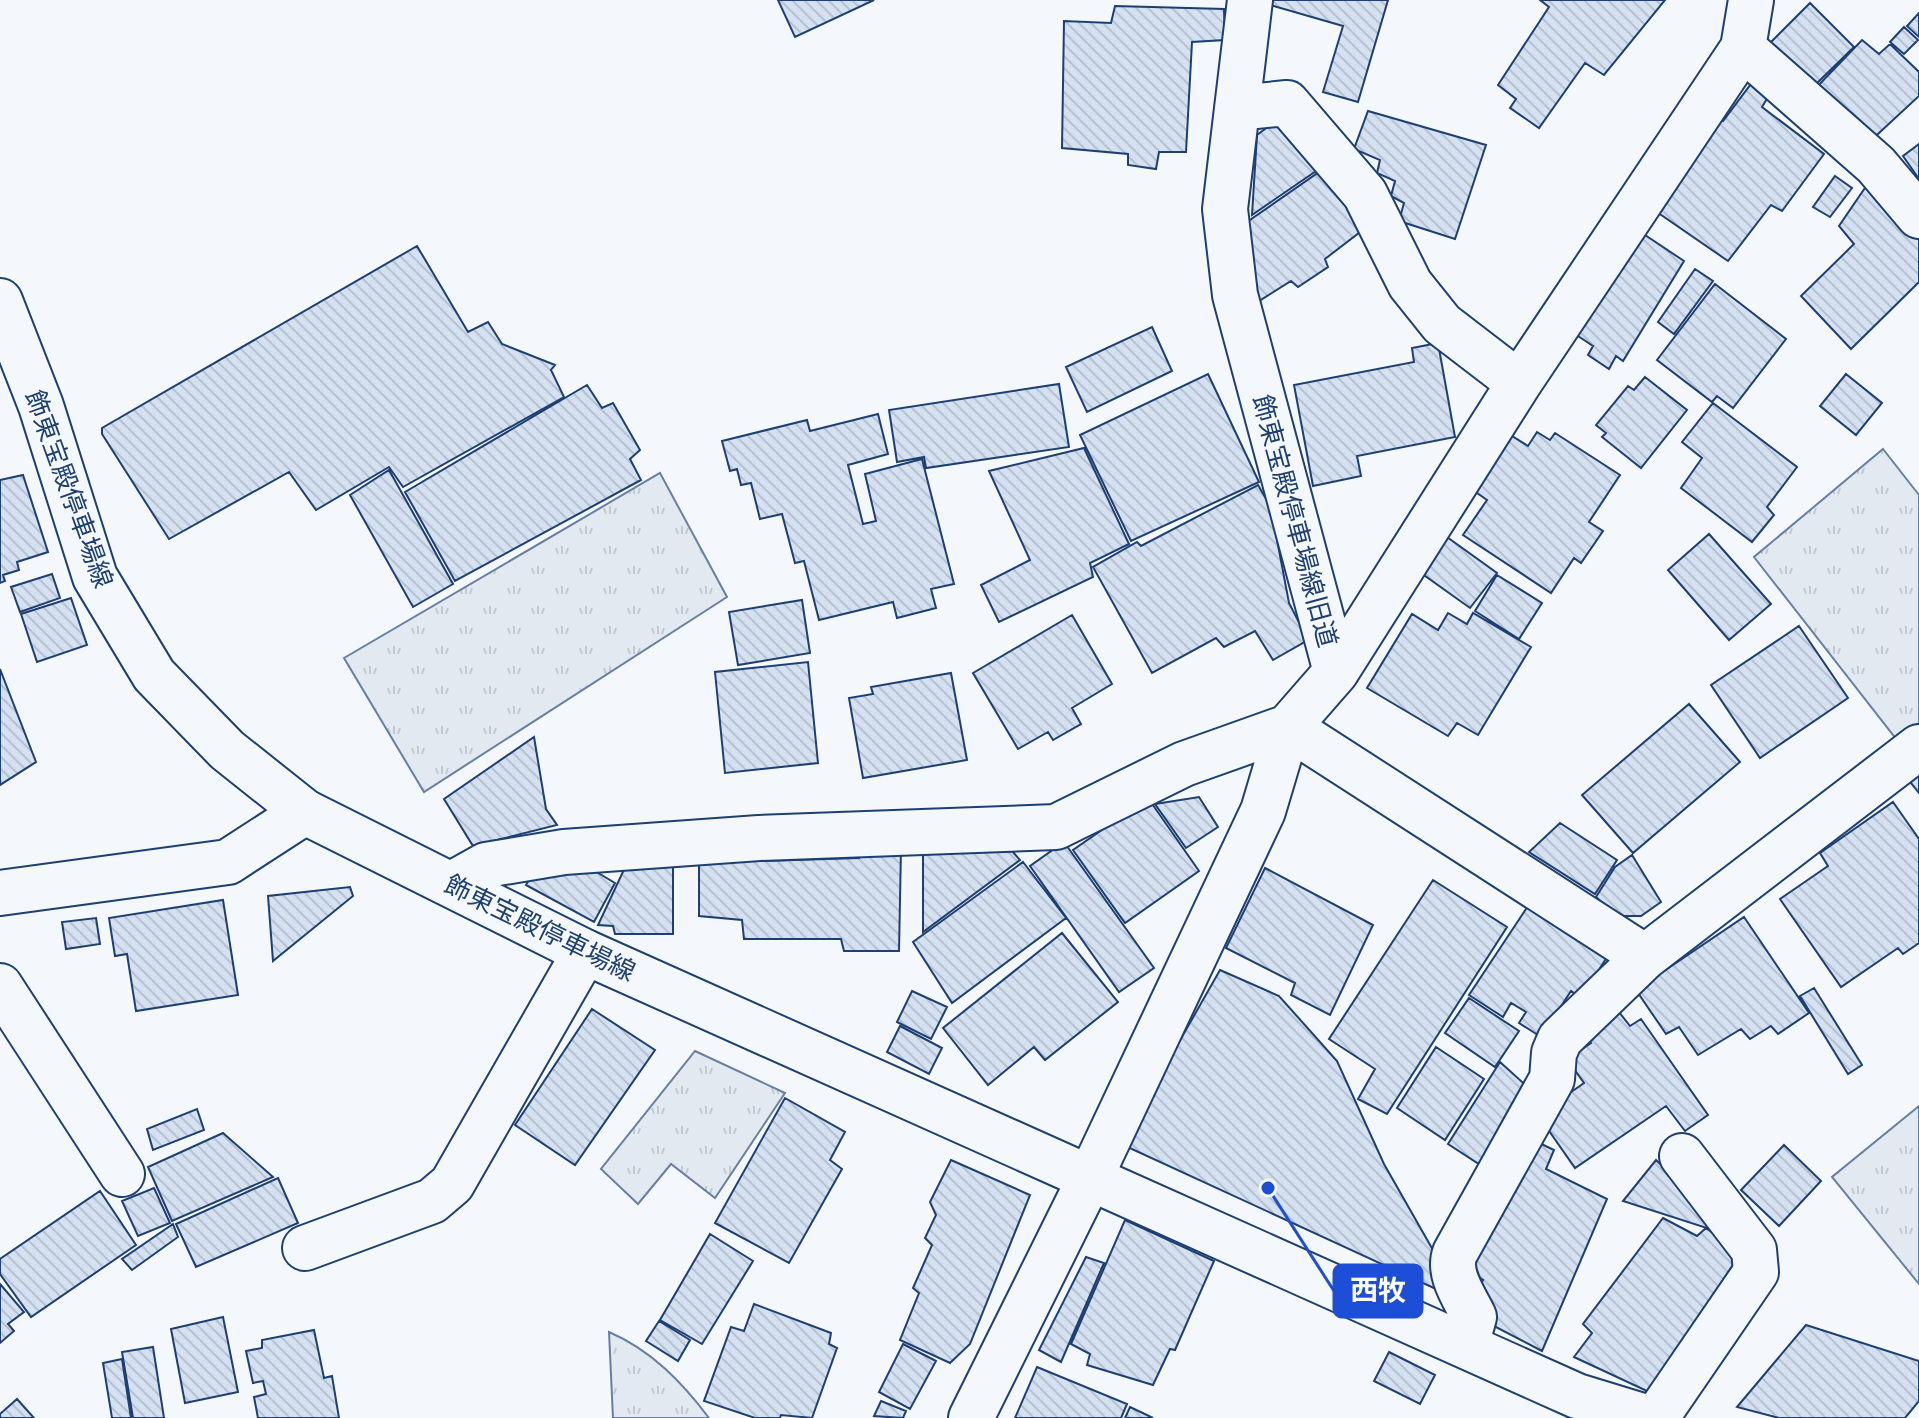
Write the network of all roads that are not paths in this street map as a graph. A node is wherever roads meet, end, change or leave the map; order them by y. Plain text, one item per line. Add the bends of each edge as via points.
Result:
1 (1250, 0) edge
2 (1751, 0) edge
3 (1743, 48) junction
4 (1237, 108) junction
5 (1919, 216) edge
6 (0, 301) edge
7 (1519, 383) junction
8 (1336, 672) junction
9 (1288, 727) junction
10 (1919, 747) edge
11 (305, 812) junction
12 (452, 884) junction
13 (0, 893) edge
14 (585, 952) junction
15 (1645, 957) junction
16 (0, 986) edge
17 (1682, 1156) dead end
18 (122, 1174) dead end
19 (1090, 1178) junction
20 (305, 1248) dead end
21 (1466, 1346) junction
22 (1521, 1370) junction
23 (971, 1418) edge
24 (1541, 1418) edge
25 (1649, 1418) edge
26 (1656, 1418) edge

1 - 4 street, 飾東宝殿停車場線旧道
2 - 3 street
3 - 5 street via 1876,165
3 - 7 street
4 - 7 street via 1287,103 1365,194 1410,284 1434,314
4 - 8 street, 飾東宝殿停車場線旧道 via 1225,209 1235,295
6 - 11 street, 飾東宝殿停車場線 via 41,406 95,577 154,675 227,750
7 - 8 street
8 - 9 street, 飾東宝殿停車場線旧道
9 - 12 street via 1184,764 1056,827 759,838 564,852 486,865
9 - 15 street
9 - 19 street, 飾東宝殿停車場線旧道 via 1263,811
10 - 15 street
11 - 12 street, 飾東宝殿停車場線
11 - 13 street via 228,862
12 - 14 street, 飾東宝殿停車場線
14 - 19 street, 飾東宝殿停車場線
14 - 20 street via 452,1184 432,1201
15 - 21 street via 1560,1039 1552,1079 1455,1253 1454,1275 1474,1317
16 - 18 street
17 - 26 street via 1754,1250 1756,1272
19 - 21 street, 飾東宝殿停車場線
19 - 23 street
21 - 22 street, 飾東宝殿停車場線
22 - 24 street
22 - 25 street, 飾東宝殿停車場線 via 1577,1396

